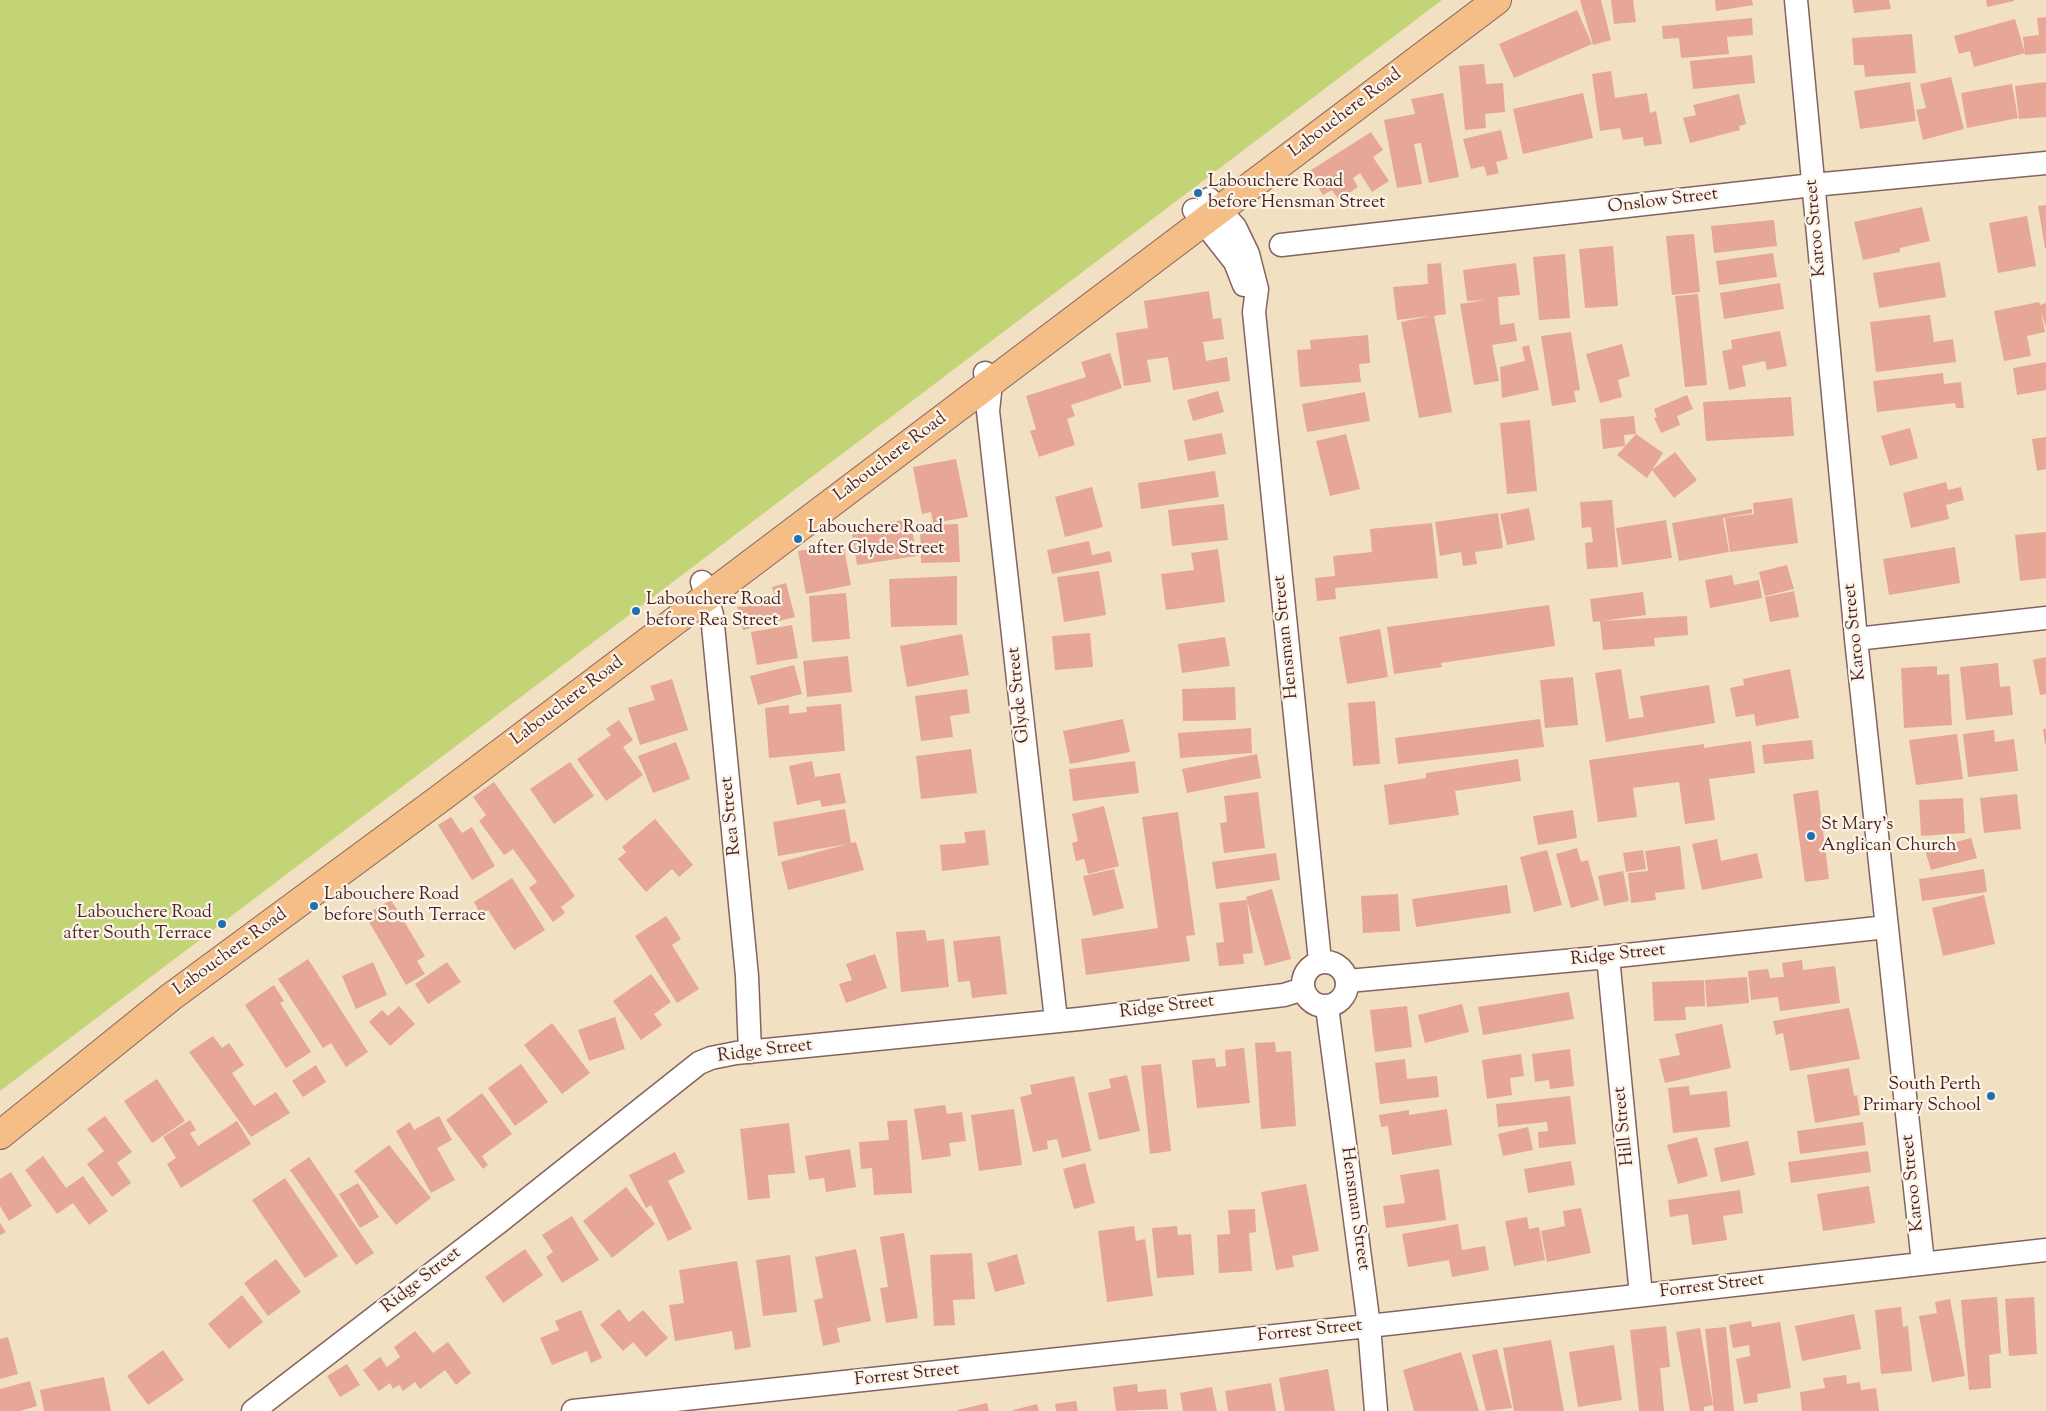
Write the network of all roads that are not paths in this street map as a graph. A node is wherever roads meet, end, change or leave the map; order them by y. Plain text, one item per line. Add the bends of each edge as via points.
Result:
1 (1475, 0) edge
2 (1497, 0) edge
3 (1796, 0) edge
4 (2046, 163) edge
5 (1813, 185) junction
6 (1206, 211) junction
7 (1281, 246) dead end
8 (988, 378) junction
9 (705, 589) junction
10 (2046, 618) edge
11 (1856, 639) junction
12 (1887, 927) junction
13 (1608, 957) junction
14 (1320, 961) junction
15 (1348, 981) junction
16 (1303, 989) junction
17 (1327, 1007) junction
18 (1056, 1020) junction
19 (750, 1052) junction
20 (0, 1110) edge
21 (0, 1135) edge
22 (2046, 1250) edge
23 (1923, 1262) junction
24 (1641, 1295) junction
25 (1369, 1326) junction
26 (253, 1411) edge
27 (573, 1411) edge
28 (1376, 1411) edge

1 - 6 main road, Labouchere Road
2 - 6 main road, Labouchere Road
3 - 5 street, Karoo Street
4 - 5 street, Onslow Street
5 - 7 street, Onslow Street
5 - 11 street, Karoo Street
6 - 8 main road, Labouchere Road
6 - 14 street, Hensman Street via 1235,228 1248,254 1257,289 1254,312
8 - 9 main road, Labouchere Road
8 - 18 street, Glyde Street via 988,411
9 - 19 street, Rea Street via 712,615 747,976
9 - 20 main road, Labouchere Road
9 - 21 main road, Labouchere Road via 171,997
10 - 11 street
11 - 12 street, Karoo Street
12 - 13 street, Ridge Street
12 - 23 street, Karoo Street
13 - 15 street, Ridge Street
13 - 24 street, Hill Street
14 - 15 street via 1332,962 1344,970
14 - 16 street via 1310,966 1304,975
15 - 17 street via 1344,997
16 - 17 street via 1308,999
16 - 18 street, Ridge Street via 1284,995
17 - 25 street, Hensman Street
18 - 19 street, Ridge Street
19 - 26 street, Ridge Street via 717,1056 699,1063
22 - 23 street, Forrest Street
23 - 24 street, Forrest Street
24 - 25 street, Forrest Street
25 - 27 street, Forrest Street
25 - 28 street, Hensman Street

